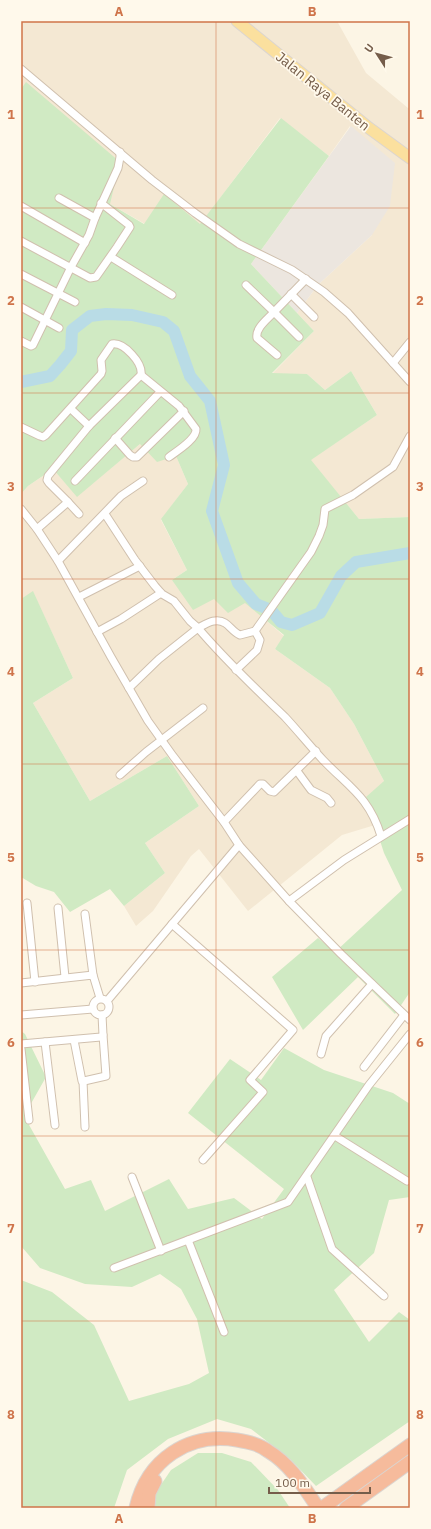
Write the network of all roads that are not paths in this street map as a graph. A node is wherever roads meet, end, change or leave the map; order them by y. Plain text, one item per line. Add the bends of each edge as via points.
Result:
1 (237, 21) edge
2 (21, 69) edge
3 (120, 152) junction
4 (410, 158) edge
5 (59, 198) dead end
6 (101, 203) junction
7 (21, 206) edge
8 (95, 218) junction
9 (21, 241) edge
10 (85, 243) junction
11 (111, 257) junction
12 (71, 267) junction
13 (21, 274) edge
14 (306, 279) junction
15 (246, 285) dead end
16 (58, 293) junction
17 (291, 294) junction
18 (172, 295) dead end
19 (75, 302) dead end
20 (21, 307) edge
21 (274, 312) junction
22 (314, 317) dead end
23 (44, 320) junction
24 (59, 328) dead end
25 (299, 337) dead end
26 (21, 341) edge
27 (410, 342) edge
28 (277, 354) dead end
29 (393, 364) junction
30 (141, 375) junction
31 (410, 382) edge
32 (160, 392) junction
33 (71, 409) junction
34 (184, 411) junction
35 (89, 426) junction
36 (21, 428) edge
37 (410, 436) edge
38 (115, 438) junction
39 (169, 457) dead end
40 (75, 481) dead end
41 (142, 481) dead end
42 (68, 502) junction
43 (21, 509) edge
44 (79, 514) dead end
45 (105, 514) junction
46 (37, 529) junction
47 (58, 561) junction
48 (140, 566) junction
49 (161, 593) junction
50 (79, 597) junction
51 (198, 628) junction
52 (256, 629) junction
53 (97, 632) junction
54 (236, 670) junction
55 (129, 688) junction
56 (203, 708) dead end
57 (162, 740) junction
58 (316, 751) junction
59 (297, 771) junction
60 (120, 775) dead end
61 (331, 803) dead end
62 (410, 819) edge
63 (224, 822) junction
64 (381, 836) junction
65 (239, 845) junction
66 (289, 901) junction
67 (27, 903) dead end
68 (58, 908) dead end
69 (85, 914) dead end
70 (172, 924) junction
71 (93, 974) junction
72 (65, 977) junction
73 (35, 982) junction
74 (21, 983) edge
75 (372, 984) junction
76 (100, 998) junction
77 (107, 1001) junction
78 (93, 1009) junction
79 (21, 1015) edge
80 (102, 1015) junction
81 (404, 1015) junction
82 (410, 1020) edge
83 (410, 1034) edge
84 (103, 1036) junction
85 (74, 1040) junction
86 (45, 1042) junction
87 (21, 1044) edge
88 (21, 1049) edge
89 (322, 1054) dead end
90 (364, 1067) dead end
91 (83, 1081) junction
92 (29, 1120) dead end
93 (55, 1125) dead end
94 (85, 1127) dead end
95 (335, 1136) junction
96 (203, 1160) dead end
97 (132, 1177) dead end
98 (307, 1177) junction
99 (407, 1181) dead end
100 (188, 1240) junction
101 (161, 1250) junction
102 (114, 1268) dead end
103 (384, 1296) dead end
104 (224, 1332) dead end
105 (410, 1445) edge
106 (410, 1462) edge
107 (298, 1486) junction
108 (334, 1500) junction
109 (136, 1508) edge
110 (148, 1508) edge
111 (307, 1508) edge
112 (319, 1508) edge
113 (322, 1508) edge
114 (346, 1508) edge

1 - 4 main road, Jalan Raya Banten via 362,123
2 - 3 street
3 - 6 street via 118,168
3 - 14 street via 152,180 239,244
5 - 8 street
6 - 8 street
6 - 11 street via 129,226
7 - 10 street
8 - 10 street
9 - 12 street
10 - 12 street
11 - 12 street via 93,278
11 - 18 street
12 - 16 street
13 - 16 street
14 - 17 street
14 - 29 street via 348,313
15 - 21 street
16 - 19 street
16 - 23 street
17 - 21 street
17 - 22 street
20 - 23 street
21 - 25 street
21 - 28 street via 256,333 259,340
23 - 24 street
23 - 26 street via 32,346
27 - 29 street
29 - 31 street
30 - 32 street
30 - 33 street via 132,354 117,344 112,344 101,360 101,374
30 - 35 street
32 - 34 street
32 - 38 street
33 - 35 street
33 - 36 street via 43,437
34 - 38 street via 137,456 130,455
34 - 39 street via 197,432
35 - 42 street via 47,478
37 - 52 street via 393,467 352,495 325,509 319,536 306,559
38 - 40 street
41 - 45 street via 121,496
42 - 44 street
42 - 46 street
43 - 46 street
45 - 47 street
45 - 48 street
46 - 47 street
47 - 50 street
48 - 49 street
48 - 50 street
49 - 51 street via 174,601
49 - 53 street
50 - 53 street
51 - 52 street via 211,621 220,621 240,634
51 - 54 street
51 - 55 street via 159,659
52 - 54 street via 260,640 257,650
53 - 55 street
54 - 58 street
55 - 57 street
56 - 57 street
57 - 60 street
57 - 63 street
58 - 59 street
58 - 64 street via 364,800 372,812
59 - 61 street via 311,790 327,798
59 - 63 street via 274,792 260,784
62 - 64 street
63 - 65 street
64 - 66 street
65 - 66 street
65 - 70 street
66 - 75 street
67 - 73 street
68 - 72 street
69 - 71 street
70 - 77 street
70 - 96 street via 293,1030 250,1080 263,1092
71 - 72 street
71 - 76 street
72 - 73 street
73 - 74 street
75 - 81 street
75 - 89 street via 326,1036
76 - 77 street
76 - 78 street via 93,1003
77 - 80 street via 109,1008
78 - 79 street
78 - 80 street via 95,1013
80 - 84 street
81 - 82 street
81 - 90 street
83 - 95 street via 369,1085
84 - 85 street
84 - 91 street via 106,1076
85 - 86 street
85 - 91 street
86 - 87 street
86 - 93 street
88 - 92 street
91 - 94 street
95 - 98 street
95 - 99 street
97 - 101 street
98 - 100 street via 288,1202
98 - 103 street via 332,1249
100 - 101 street
100 - 104 street
101 - 102 street
105 - 108 highway
106 - 114 highway
107 - 109 highway via 282,1461 268,1450 246,1441 214,1438 190,1443 161,1462 144,1484
107 - 110 highway via 263,1456 242,1449 215,1447 188,1453 164,1470 149,1493
107 - 111 highway
107 - 112 highway
108 - 112 highway
108 - 113 highway

